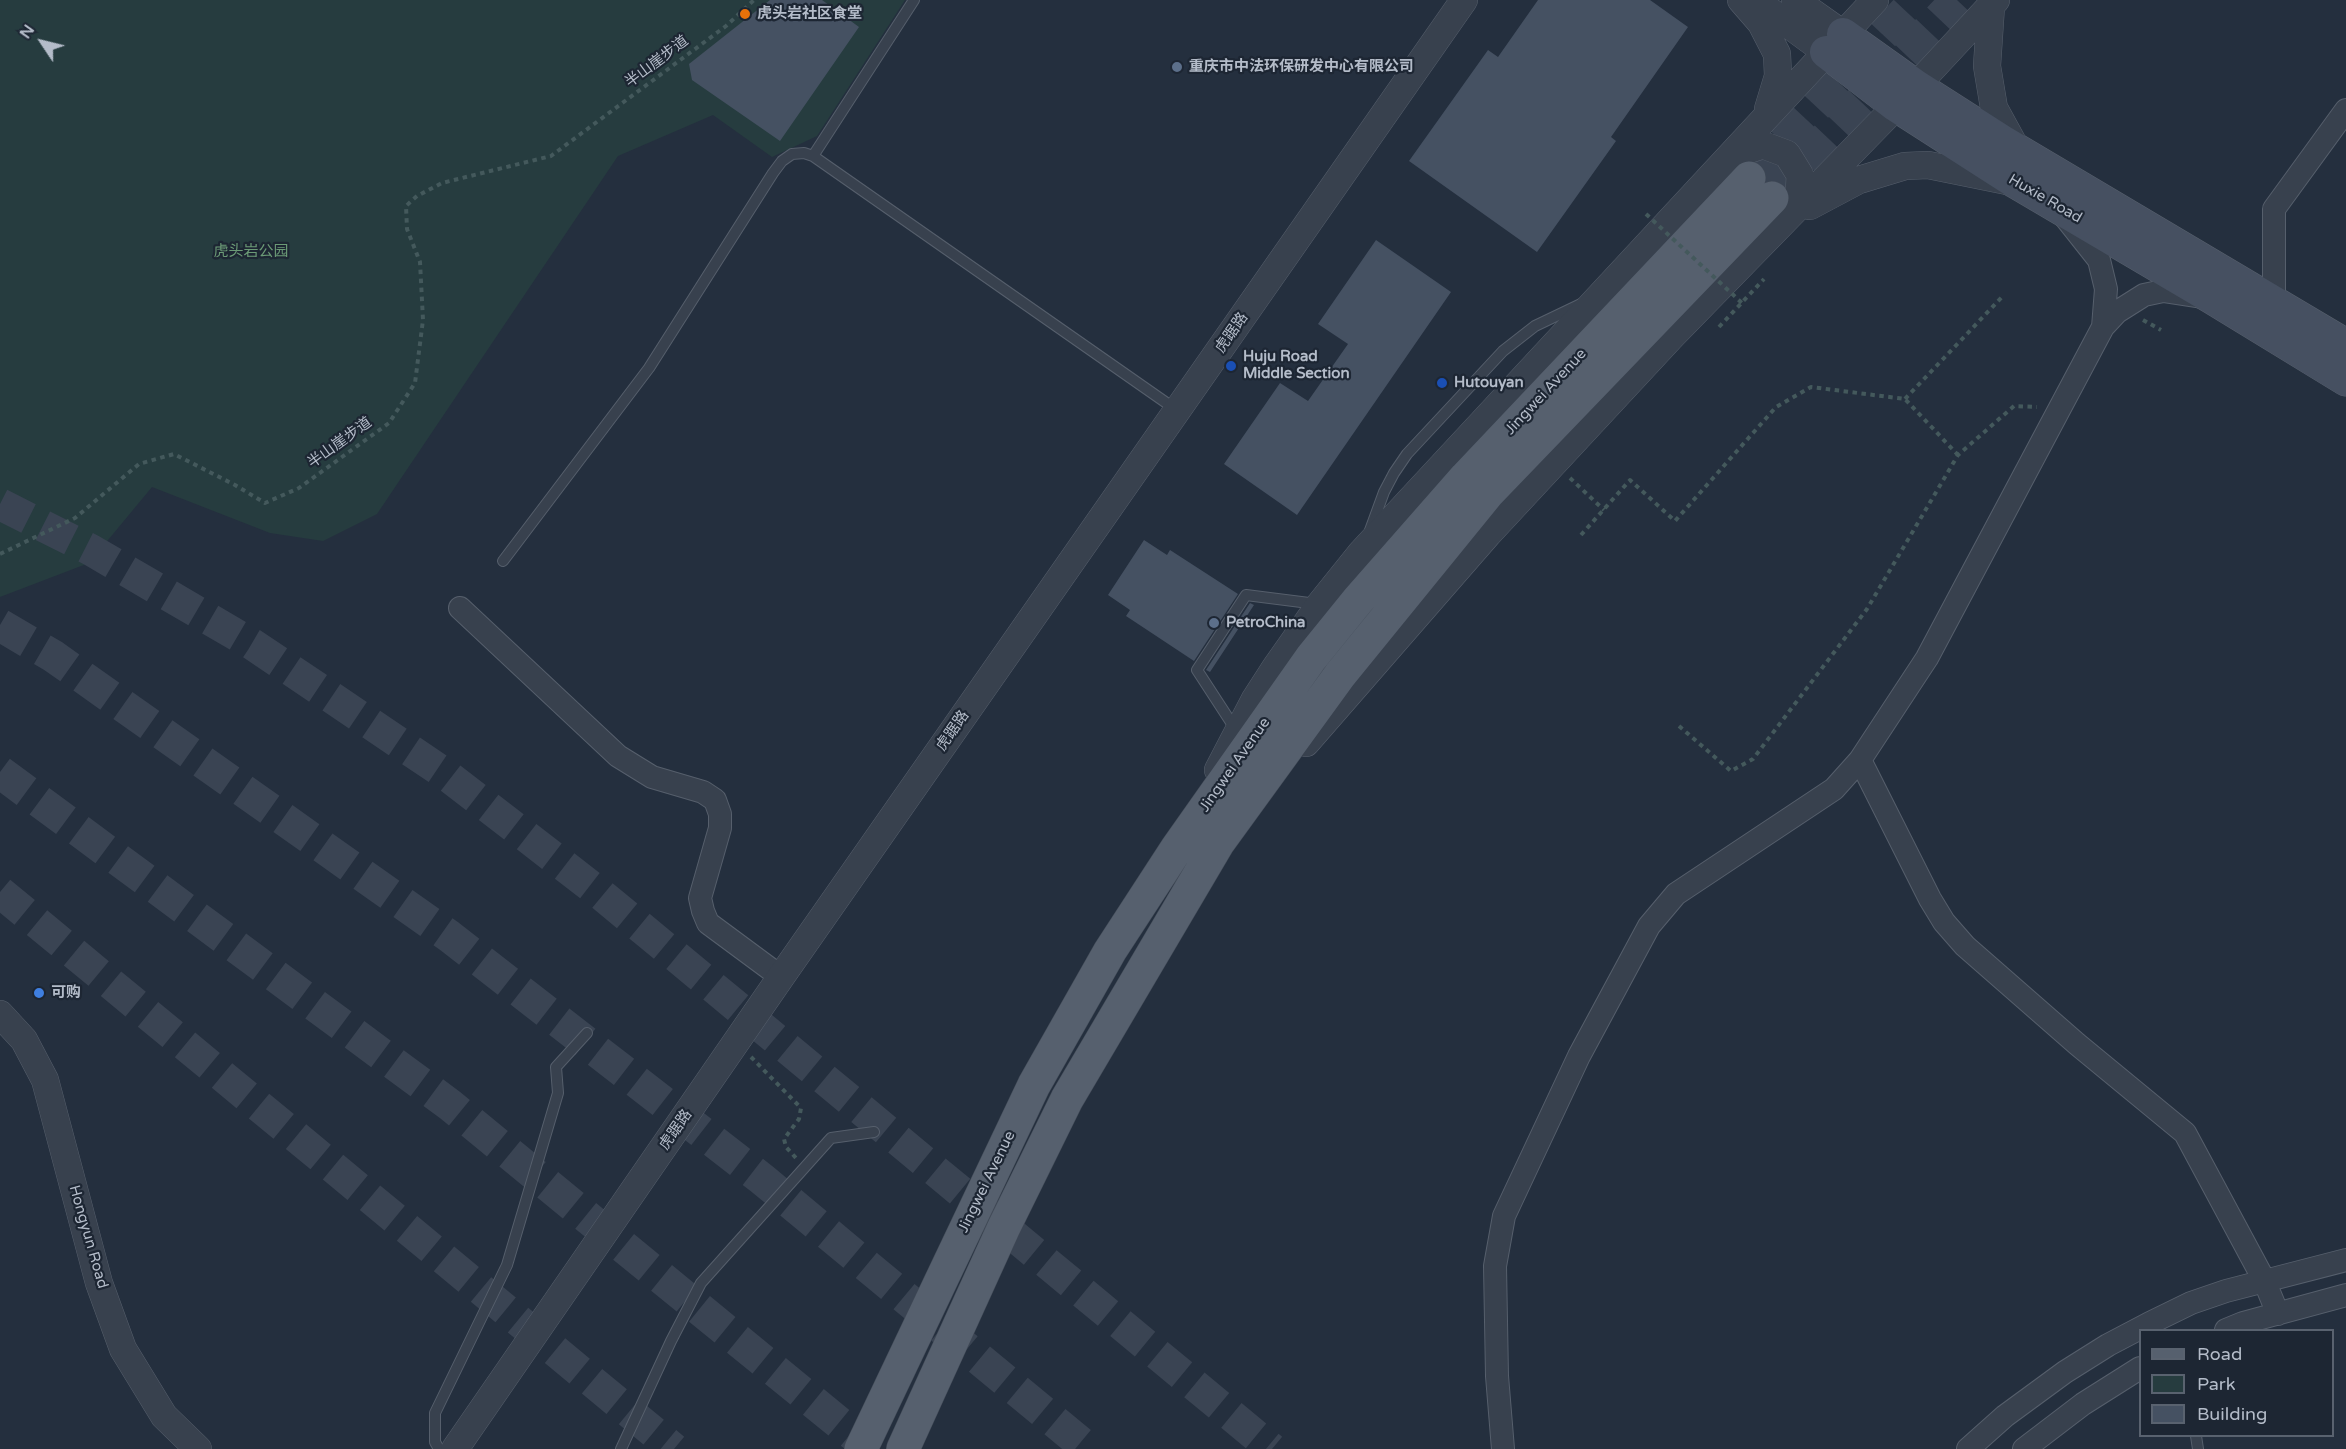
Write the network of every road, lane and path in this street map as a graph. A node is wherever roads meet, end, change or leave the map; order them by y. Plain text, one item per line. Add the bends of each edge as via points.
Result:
1 (754, 0) edge
2 (914, 0) edge
3 (1741, 0) edge
4 (1755, 0) edge
5 (1795, 0) edge
6 (1875, 0) edge
7 (1993, 3) edge
8 (1458, 5) edge
9 (1834, 43) junction
10 (1906, 95) junction
11 (2346, 110) edge
12 (1766, 117) junction
13 (2017, 150) junction
14 (813, 156) junction
15 (2015, 182) junction
16 (1760, 187) junction
17 (2057, 206) junction
18 (1647, 214) dead end
19 (1764, 279) dead end
20 (2002, 297) dead end
21 (2212, 298) junction
22 (2274, 302) junction
23 (1742, 303) junction
24 (1719, 327) dead end
25 (2103, 327) junction
26 (2346, 345) edge
27 (2346, 380) edge
28 (1905, 399) junction
29 (2059, 407) junction
30 (1178, 411) junction
31 (1958, 455) junction
32 (1567, 475) dead end
33 (1604, 510) junction
34 (1581, 535) dead end
35 (0, 554) edge
36 (503, 561) dead end
37 (1320, 604) junction
38 (460, 608) dead end
39 (1679, 726) dead end
40 (1238, 732) junction
41 (1860, 760) junction
42 (1177, 848) junction
43 (781, 977) junction
44 (0, 1014) edge
45 (587, 1034) dead end
46 (737, 1042) junction
47 (874, 1132) dead end
48 (804, 1167) junction
49 (2346, 1260) edge
50 (2264, 1280) junction
51 (2346, 1295) edge
52 (2278, 1314) junction
53 (2139, 1329) edge
54 (2140, 1329) edge
55 (2229, 1329) edge
56 (2139, 1369) edge
57 (198, 1449) edge
58 (439, 1449) edge
59 (455, 1449) edge
60 (621, 1449) edge
61 (861, 1449) edge
62 (903, 1449) edge
63 (1503, 1449) edge
64 (1968, 1449) edge
65 (2024, 1449) edge

1 - 35 path, 半山崖步道 via 726,26 551,156 442,183 406,206 406,230 420,262 423,321 415,383 389,423 299,488 265,502 174,454 139,464 75,518
2 - 14 lane
3 - 12 street via 1761,23 1777,54 1778,76
4 - 9 street, Huxie Road
5 - 9 street, Huxie Road
6 - 9 street
7 - 10 street
7 - 13 street via 1987,66 1994,108
8 - 30 street, 虎踞路
9 - 10 main road, Huxie Road
9 - 12 street
10 - 13 main road, Huxie Road
10 - 15 main road, Huxie Road
10 - 16 street
11 - 22 street via 2274,209
12 - 16 street
13 - 22 main road, Huxie Road
14 - 30 lane
14 - 36 lane via 792,154 782,161 649,368
15 - 16 street via 1928,165 1905,166 1859,180
15 - 17 main road, Huxie Road
16 - 37 street via 1600,294 1361,553
16 - 42 main road, Jingwei Avenue via 1466,477 1311,658
16 - 62 main road, Jingwei Avenue via 1488,493 1340,675 1218,843 1067,1100 1004,1227
17 - 21 main road, Huxie Road
17 - 25 street via 2099,260 2106,289
18 - 23 path, bridge
19 - 23 path
20 - 28 path
21 - 25 street via 2163,291 2144,295 2117,312
21 - 27 main road, Huxie Road
22 - 26 main road, Huxie Road
23 - 24 path
25 - 29 street
28 - 31 path
28 - 33 path via 1811,387 1776,407 1675,521 1630,480
29 - 31 path via 2014,406
29 - 41 street via 1932,650
30 - 43 street, 虎踞路
31 - 39 path via 1867,609 1753,759 1731,771
32 - 33 path
33 - 34 path
37 - 40 street via 1275,668
37 - 40 lane via 1246,595 1197,670
38 - 43 street via 618,756 652,777 703,792 715,800 720,828 700,898 703,911 708,923
40 - 42 street
41 - 50 street via 1944,922 1965,946 2185,1133
41 - 63 street via 1834,789 1676,894 1649,926 1579,1056 1504,1216 1495,1266
42 - 61 main road, Jingwei Avenue via 1110,951 1034,1085
43 - 46 street, 虎踞路
44 - 57 street, Hongyun Road via 24,1040 45,1080 99,1283 123,1349 164,1416
45 - 58 lane via 556,1067 558,1093 507,1265 435,1413 435,1442
46 - 48 path via 801,1108 799,1119 784,1139
46 - 59 street, 虎踞路
47 - 48 lane via 831,1138
48 - 60 lane via 701,1283
49 - 50 street
50 - 52 street
50 - 54 street via 2191,1303
51 - 52 street
52 - 55 street
53 - 64 street via 2034,1394
56 - 65 street via 2083,1404

